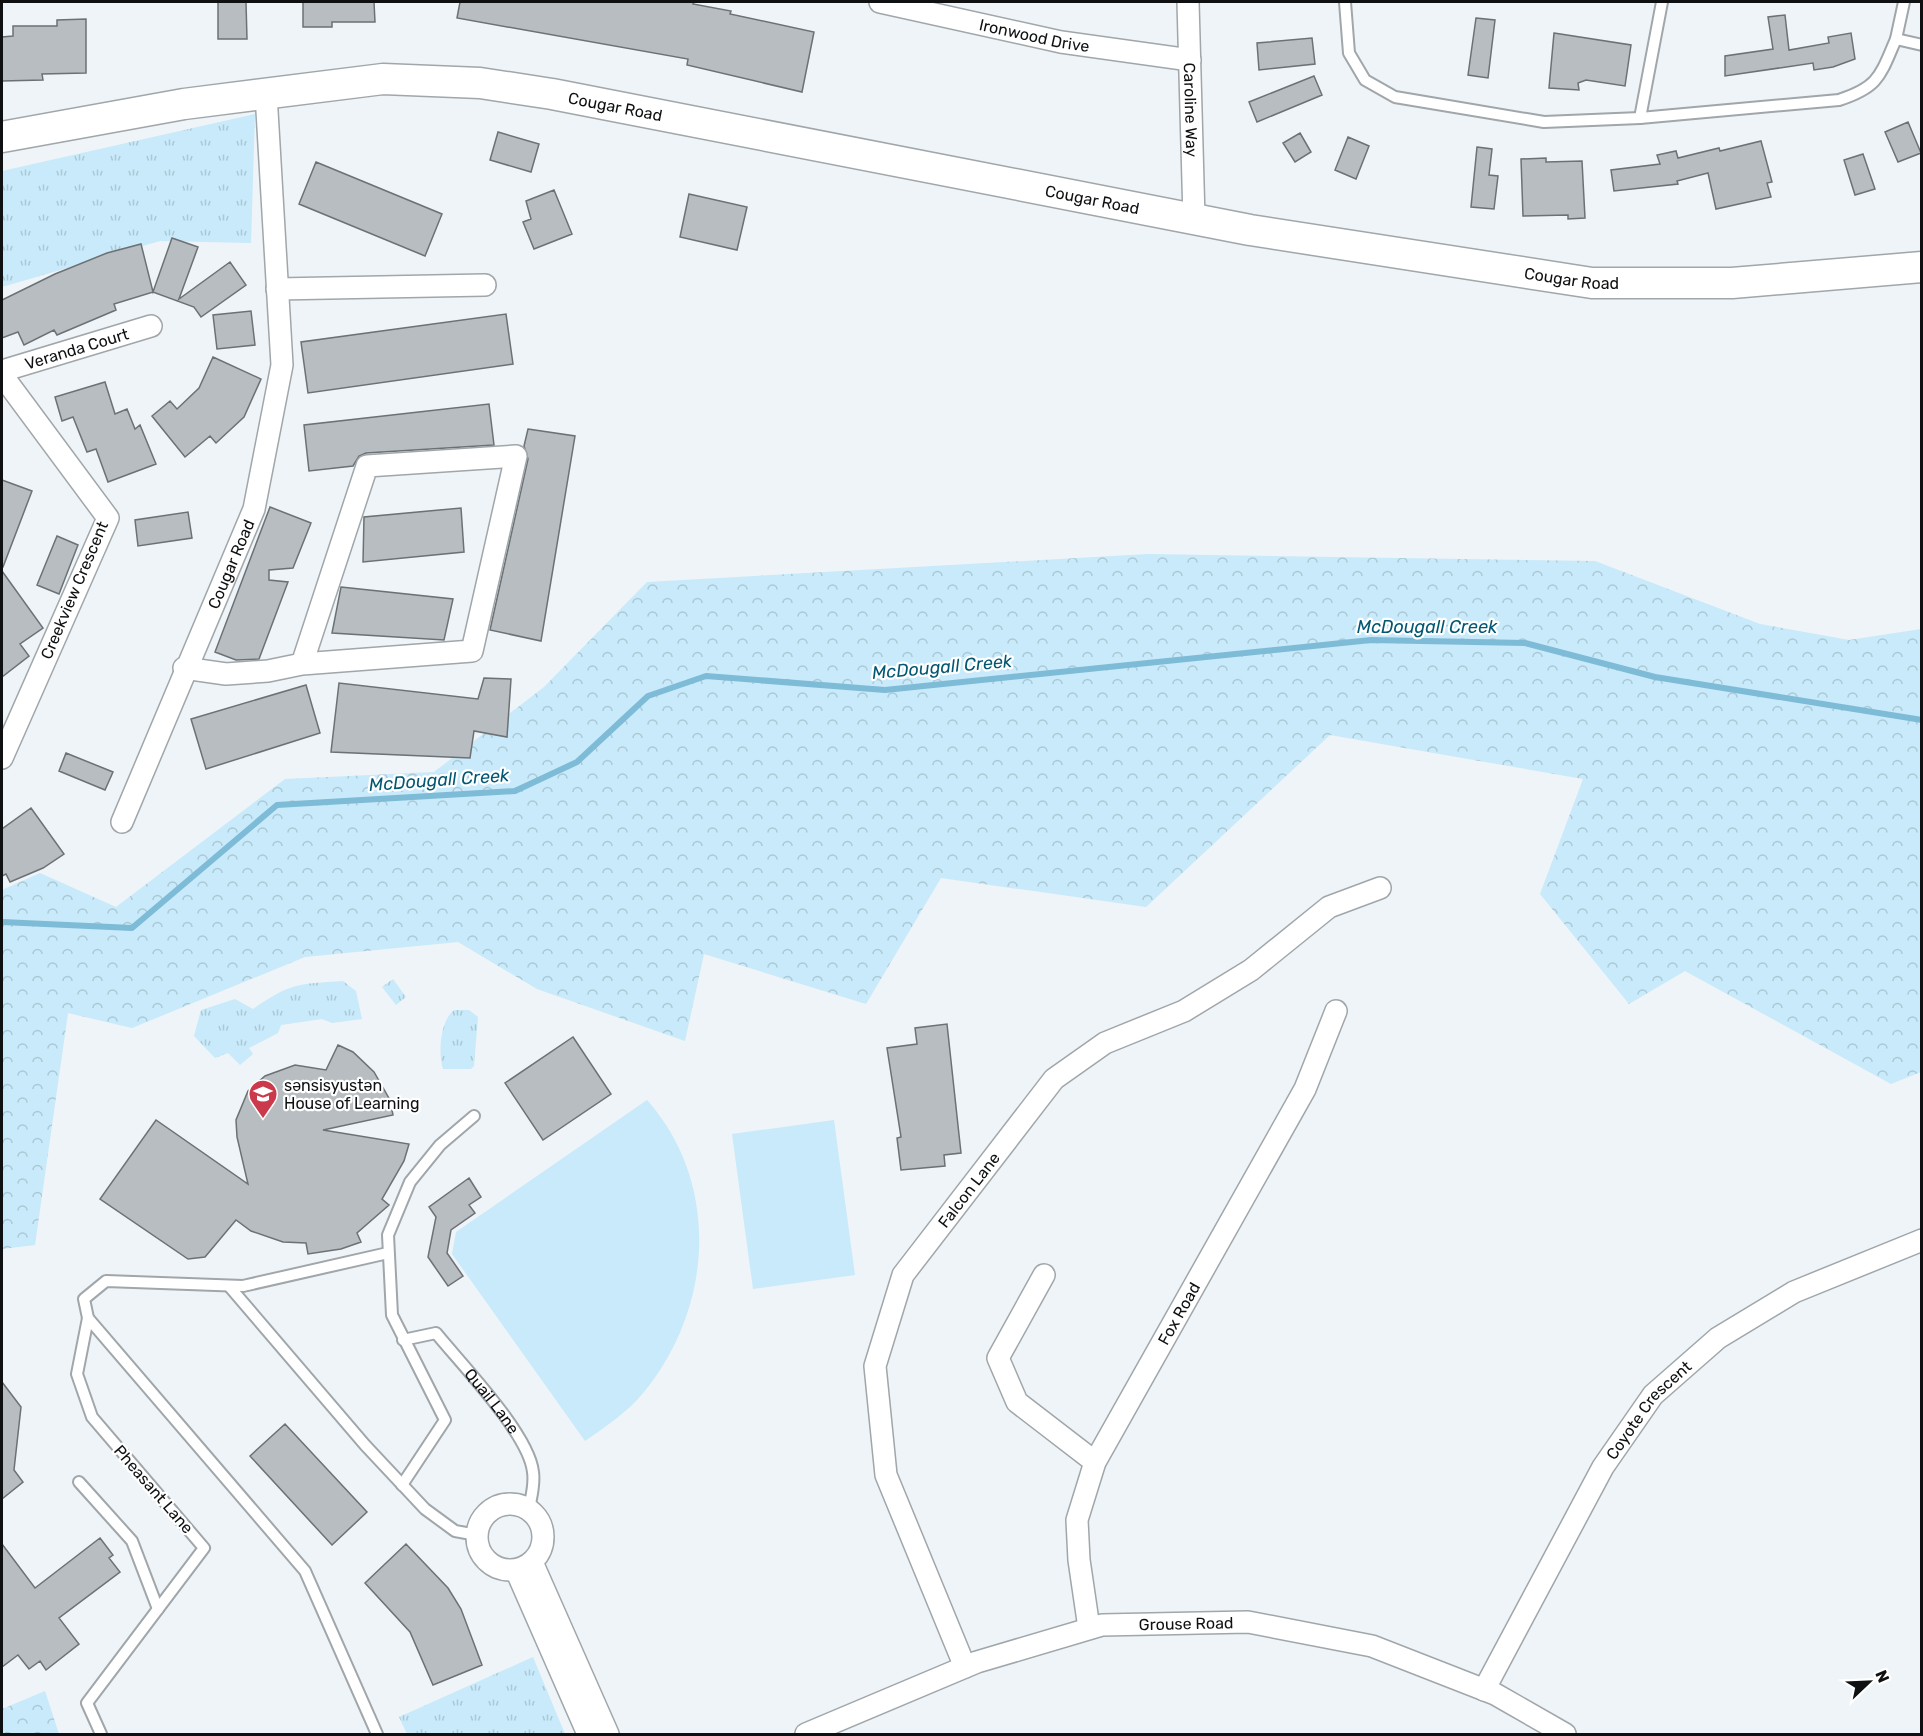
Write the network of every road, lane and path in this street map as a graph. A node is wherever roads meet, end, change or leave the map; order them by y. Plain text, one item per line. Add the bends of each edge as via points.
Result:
1 (880, 2) edge
2 (1188, 2) edge
3 (1345, 2) edge
4 (1662, 2) edge
5 (1904, 2) edge
6 (1896, 39) junction
7 (1922, 45) edge
8 (1190, 60) junction
9 (266, 94) junction
10 (1640, 118) junction
11 (2, 137) edge
12 (1194, 219) junction
13 (1922, 267) edge
14 (485, 285) dead end
15 (277, 289) junction
16 (151, 326) dead end
17 (2, 373) edge
18 (302, 664) junction
19 (184, 668) junction
20 (2, 758) edge
21 (122, 822) dead end
22 (1380, 888) dead end
23 (1336, 1011) dead end
24 (474, 1116) dead end
25 (1920, 1241) edge
26 (388, 1253) junction
27 (1044, 1275) dead end
28 (229, 1286) junction
29 (88, 1318) junction
30 (403, 1340) junction
31 (1095, 1462) junction
32 (79, 1482) dead end
33 (402, 1485) junction
34 (529, 1509) junction
35 (477, 1535) junction
36 (524, 1566) junction
37 (158, 1609) junction
38 (1089, 1628) junction
39 (965, 1667) junction
40 (1484, 1690) junction
41 (101, 1734) edge
42 (377, 1734) edge
43 (588, 1734) edge
44 (608, 1734) edge
45 (806, 1734) edge
46 (1564, 1734) edge

1 - 8 street, Ironwood Drive via 1061,42
2 - 8 street, Caroline Way
3 - 10 lane via 1349,53 1365,80 1395,97 1544,122
4 - 10 lane
5 - 6 lane
6 - 7 lane
6 - 10 lane via 1879,78 1863,92 1839,100
8 - 12 street, Caroline Way
9 - 11 street, Cougar Road via 184,104
9 - 12 street, Cougar Road via 383,79 480,82
9 - 15 street, Cougar Road
12 - 13 street, Cougar Road via 1592,283 1732,283
14 - 15 street
15 - 19 street, Cougar Road via 282,365 254,508
16 - 17 street, Veranda Court
17 - 20 street, Creekview Crescent via 108,518
18 - 18 street via 472,651 516,456 368,466
18 - 19 street via 226,674
19 - 21 street, Cougar Road
22 - 39 street, Falcon Lane via 1329,907 1251,970 1184,1011 1105,1043 1054,1079 903,1275 875,1366 886,1475
23 - 31 street, Fox Road via 1305,1089
24 - 26 lane via 440,1145 410,1182 388,1235
25 - 40 street, Coyote Crescent via 1794,1292 1718,1338 1653,1395 1603,1467
26 - 28 lane
26 - 30 lane via 392,1315
27 - 31 street via 999,1358 1017,1402
28 - 29 lane via 106,1281 84,1299
28 - 33 lane
29 - 37 lane, Pheasant Lane via 77,1374 92,1417 204,1548
29 - 42 lane via 305,1571
30 - 33 lane via 445,1420
30 - 34 lane, Quail Lane via 436,1333 512,1424 533,1472
31 - 38 street, Fox Road via 1077,1520
32 - 37 lane via 132,1541
33 - 35 lane via 425,1509 455,1531
34 - 35 street via 510,1503 491,1509 478,1526
34 - 36 street via 537,1516 543,1535 539,1554
35 - 36 street via 488,1562 506,1570
36 - 43 street
36 - 44 street
37 - 41 lane, Pheasant Lane via 87,1703
38 - 39 street, Grouse Road
38 - 40 street, Grouse Road via 1102,1624 1248,1622 1372,1646
39 - 45 street, Grouse Road
40 - 46 street, Grouse Road

